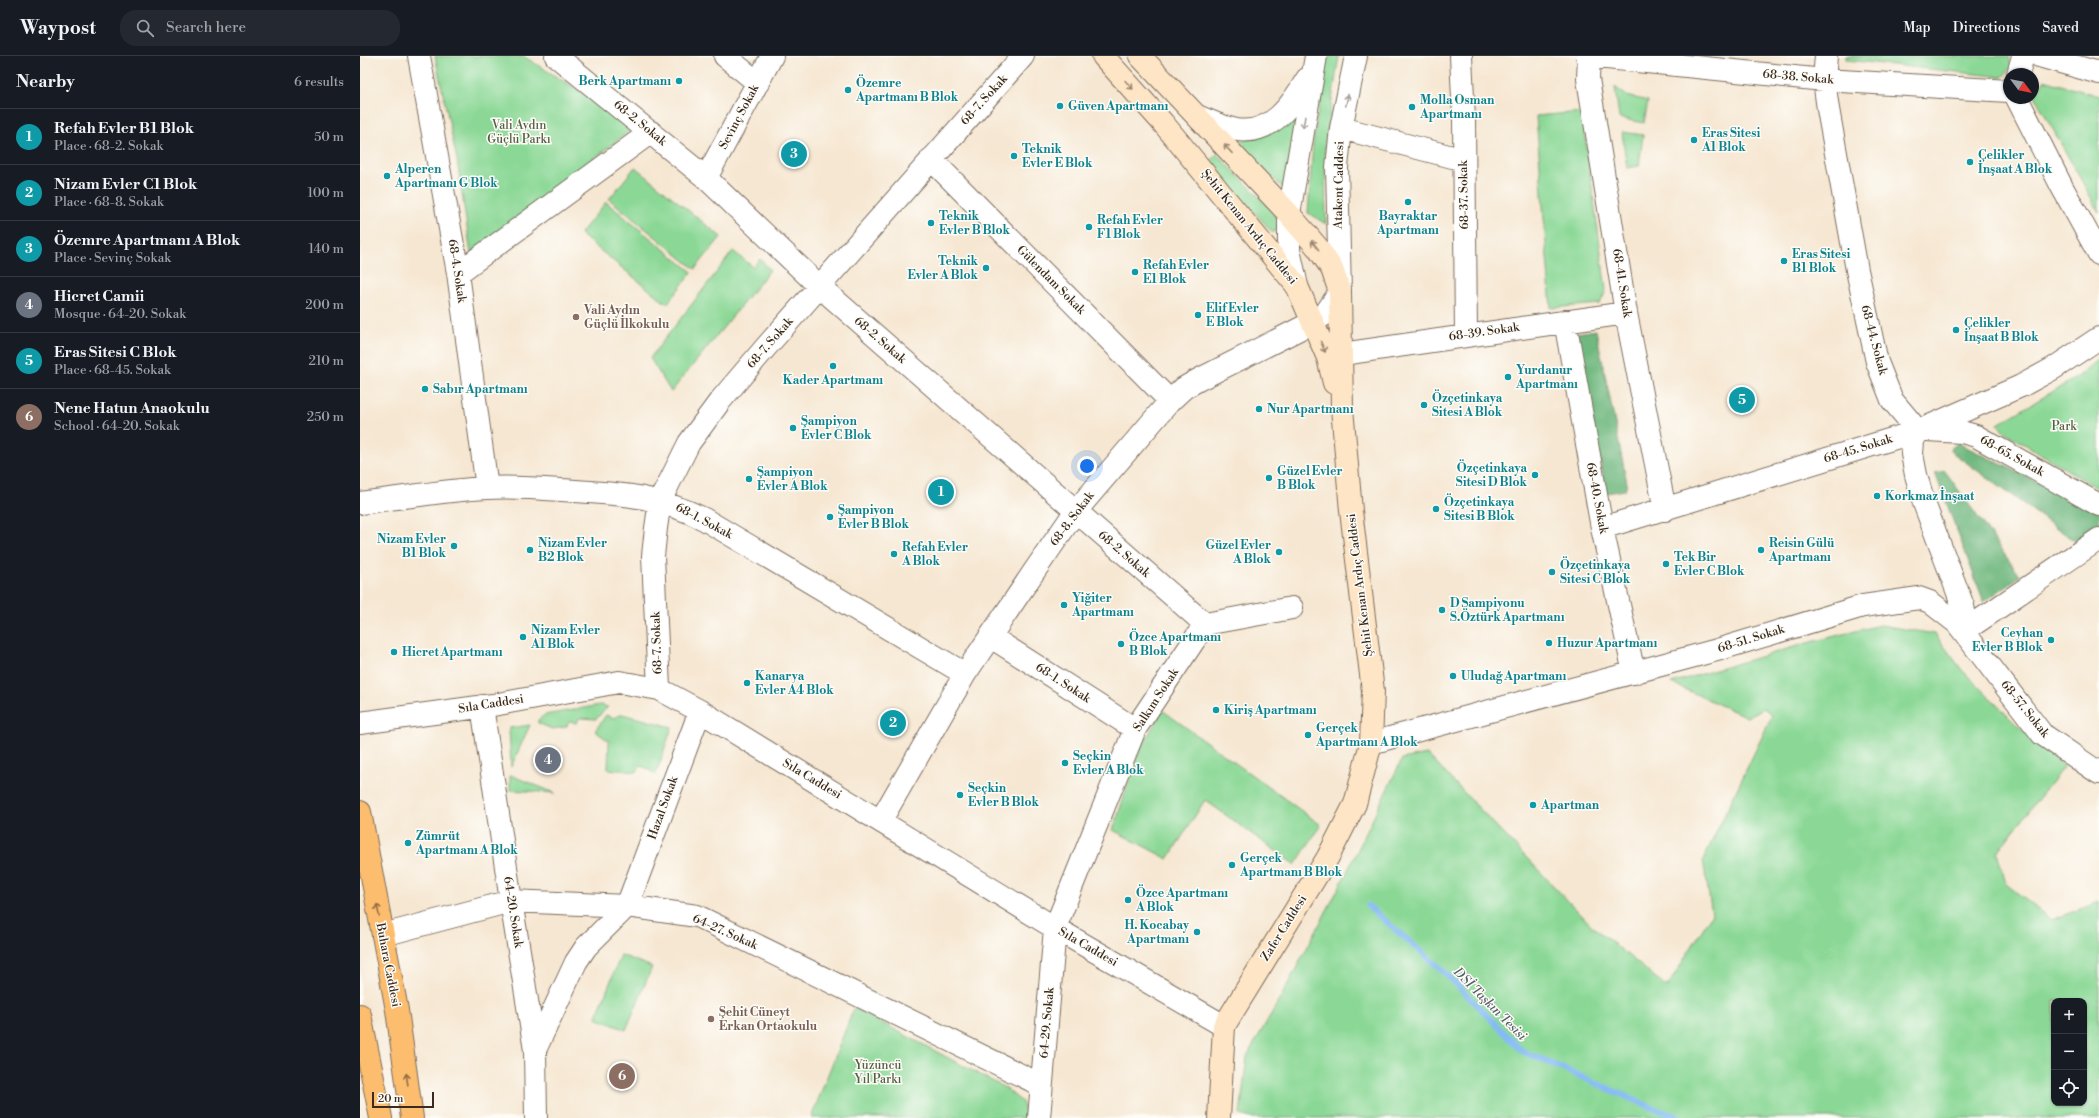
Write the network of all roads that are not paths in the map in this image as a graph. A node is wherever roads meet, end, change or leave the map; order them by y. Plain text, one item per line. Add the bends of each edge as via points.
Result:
1 (419, 56) edge
2 (556, 56) edge
3 (725, 56) edge
4 (772, 56) edge
5 (1023, 56) edge
6 (1103, 56) edge
7 (1140, 56) edge
8 (1356, 56) edge
9 (1461, 56) edge
10 (1588, 56) edge
11 (1826, 56) edge
12 (2023, 56) edge
13 (2039, 56) edge
14 (1315, 62) edge
15 (2020, 68) edge
16 (2099, 73) edge
17 (1824, 80) junction
18 (758, 83) junction
19 (2003, 91) edge
20 (2020, 104) edge
21 (1197, 116) junction
22 (1341, 128) junction
23 (651, 132) junction
24 (931, 159) junction
25 (1464, 160) junction
26 (706, 178) junction
27 (1289, 214) junction
28 (2099, 254) edge
29 (458, 273) junction
30 (819, 286) junction
31 (1297, 286) junction
32 (1340, 292) junction
33 (1626, 313) junction
34 (1313, 322) junction
35 (1565, 322) junction
36 (1466, 334) junction
37 (2099, 338) edge
38 (1342, 354) junction
39 (1170, 401) junction
40 (1344, 427) junction
41 (1918, 431) junction
42 (487, 488) junction
43 (660, 501) junction
44 (360, 503) edge
45 (2099, 505) edge
46 (1665, 510) junction
47 (1075, 512) junction
48 (1602, 528) junction
49 (2099, 539) edge
50 (1292, 608) dead end
51 (1205, 624) junction
52 (1964, 631) junction
53 (991, 636) junction
54 (1634, 673) junction
55 (965, 674) junction
56 (659, 689) junction
57 (482, 706) junction
58 (700, 711) junction
59 (360, 723) edge
60 (1135, 729) junction
61 (1371, 742) junction
62 (2099, 773) edge
63 (360, 812) edge
64 (881, 820) junction
65 (510, 901) junction
66 (627, 906) junction
67 (1055, 928) junction
68 (383, 935) junction
69 (360, 1015) edge
70 (1224, 1026) junction
71 (535, 1050) junction
72 (1041, 1085) junction
73 (381, 1118) edge
74 (412, 1118) edge
75 (536, 1118) edge
76 (1039, 1118) edge
77 (1218, 1118) edge

1 - 29 street, 68-4. Sokak
2 - 23 street, 68-2. Sokak
3 - 18 street
4 - 18 street, Sevinç Sokak
5 - 24 street, 68-7. Sokak
6 -> 31 street, Şehit Kenan Ardıç Caddesi via 1163,123
7 - 21 street, Şehit Kenan Ardıç Caddesi
22 -> 8 street, Atakent Caddesi
9 - 25 street, 68-37. Sokak
10 - 17 street, 68-38. Sokak
10 - 33 street, 68-41. Sokak via 1588,79
11 - 17 street, 68-44. Sokak
12 - 15 street
13 - 16 street
14 - 21 street via 1296,98 1275,121 1252,130 1238,130
14 -> 27 street
17 - 19 street, 68-38. Sokak
17 - 41 street, 68-44. Sokak via 1856,270 1878,362 1892,400
18 - 26 street, Sevinç Sokak
20 - 28 street
27 -> 21 street, Şehit Kenan Ardıç Caddesi
22 - 25 street
22 - 32 street, Atakent Caddesi via 1336,167
23 - 26 street, 68-2. Sokak
23 - 29 street
24 - 30 street, 68-7. Sokak
24 - 39 street, Gülendam Sokak
25 - 36 street, 68-37. Sokak
26 - 30 street, 68-2. Sokak
27 - 31 street via 1289,250
32 -> 27 street, Şehit Kenan Ardıç Caddesi via 1332,269
29 - 42 street, 68-4. Sokak
30 - 43 street, 68-7. Sokak via 720,401 689,443
30 - 47 street, 68-2. Sokak
31 - 34 street, Şehit Kenan Ardıç Caddesi
32 - 34 street, 68-8. Sokak via 1325,314
32 - 38 street, Şehit Kenan Ardıç Caddesi
33 - 35 street, 68-39. Sokak
33 - 46 street, 68-41. Sokak
34 - 39 street, 68-8. Sokak via 1198,380
34 -> 40 street, Şehit Kenan Ardıç Caddesi via 1328,358
35 - 36 street, 68-39. Sokak
35 - 48 street, 68-40. Sokak
36 - 38 street, 68-39. Sokak
37 - 41 street, 68-45. Sokak via 2021,386
38 - 40 street, Şehit Kenan Ardıç Caddesi
39 - 47 street, 68-8. Sokak
40 - 61 street, Şehit Kenan Ardıç Caddesi via 1351,511 1373,691
41 - 45 street, 68-65. Sokak via 1935,428 1976,436
41 - 46 street, 68-45. Sokak
41 - 52 street via 1913,441 1912,454 1916,475 1963,606 1966,622
42 - 43 street, 68-1. Sokak via 609,493 635,495
42 - 44 street, 68-1. Sokak
43 - 55 street, 68-1. Sokak via 704,519
43 - 56 street, 68-7. Sokak via 653,556
46 - 48 street, 68-45. Sokak
47 - 51 street, 68-2. Sokak
47 - 53 street, 68-8. Sokak
48 - 54 street, 68-40. Sokak
49 - 52 street
50 - 51 street
51 - 60 street, Salkım Sokak
52 - 54 street, 68-51. Sokak via 1930,602 1919,598 1905,599 1863,606
52 - 62 street, 68-57. Sokak via 2042,734
53 - 55 street, 68-8. Sokak
53 - 60 street, 68-1. Sokak
54 - 61 street, 68-51. Sokak
55 - 64 street, 68-8. Sokak
56 - 57 street, Sıla Caddesi via 619,682
56 - 58 street, Sıla Caddesi
57 - 59 street, Sıla Caddesi
57 - 65 street, 64-20. Sokak
58 - 64 street, Sıla Caddesi
58 - 66 street, Hazal Sokak
60 - 67 street, Salkım Sokak
61 - 70 street, Zafer Caddesi via 1355,804 1335,844
68 -> 63 main road, Buhara Caddesi
64 - 67 street, Sıla Caddesi
65 - 66 street, 64-27. Sokak
65 - 68 street, 64-27. Sokak
65 - 71 street, 64-20. Sokak
66 - 71 street via 586,947 576,962
66 - 72 street, 64-27. Sokak via 697,916
67 - 70 street, Sıla Caddesi
67 - 72 street, 64-29. Sokak
74 -> 68 main road, Buhara Caddesi via 397,1010
69 - 73 main road
70 - 77 street, Zafer Caddesi
71 - 75 street, 64-20. Sokak
72 - 76 street, 64-29. Sokak

